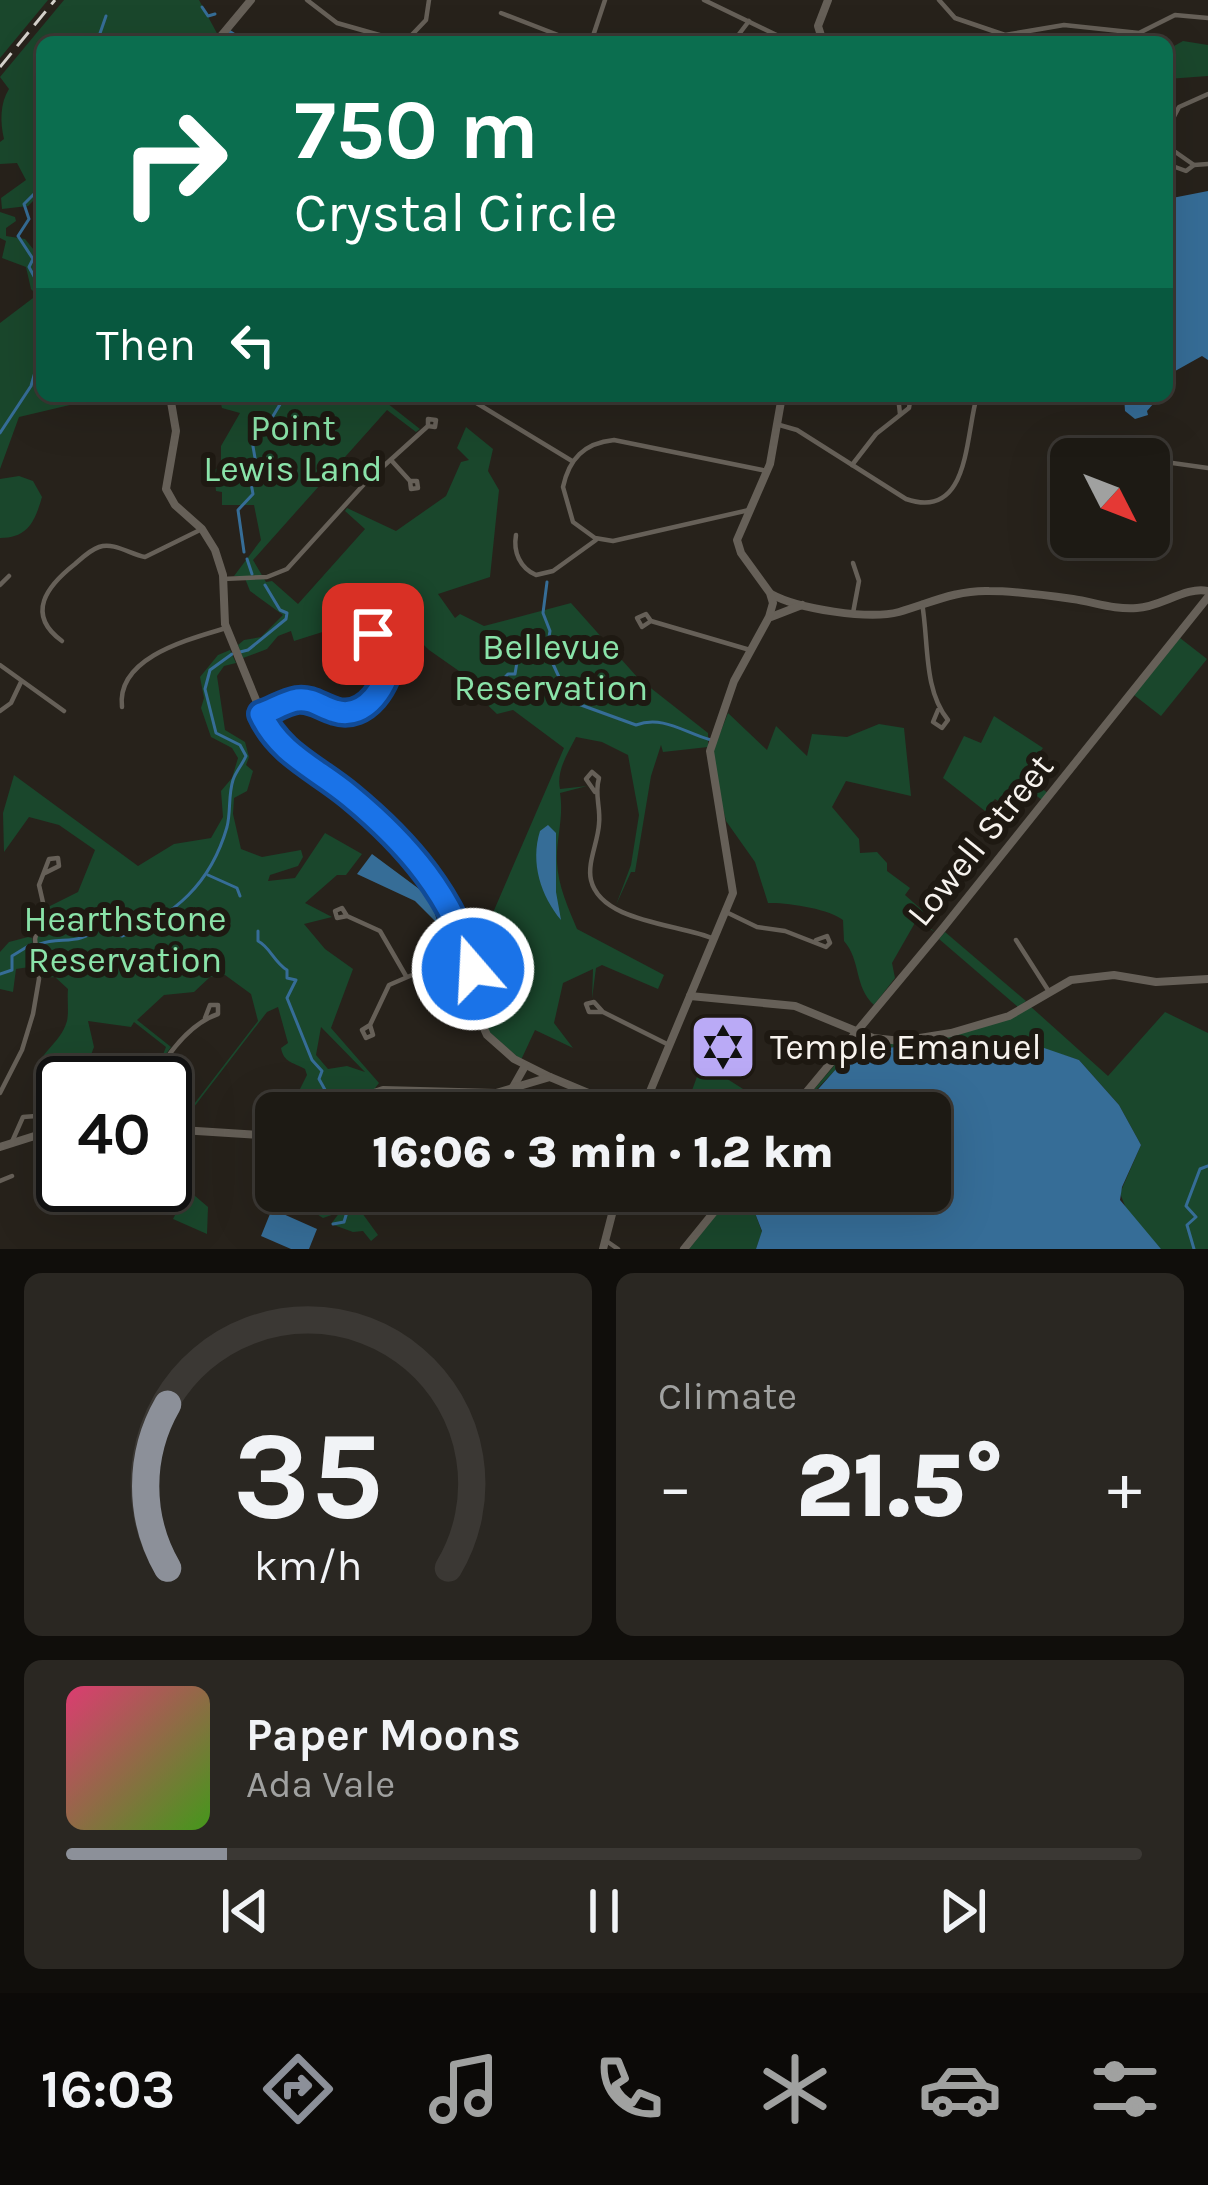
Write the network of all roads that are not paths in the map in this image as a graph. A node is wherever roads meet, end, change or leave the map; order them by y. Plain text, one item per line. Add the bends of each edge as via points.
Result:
1 (251, 0) edge
2 (307, 0) edge
3 (429, 0) edge
4 (605, 0) edge
5 (704, 0) edge
6 (828, 0) edge
7 (939, 0) edge
8 (501, 13) dead end
9 (1208, 18) edge
10 (749, 21) junction
11 (221, 36) edge
12 (381, 36) edge
13 (410, 36) edge
14 (560, 36) edge
15 (593, 36) edge
16 (738, 36) edge
17 (779, 36) edge
18 (819, 36) edge
19 (1208, 94) edge
20 (1173, 109) edge
21 (1173, 147) edge
22 (1208, 164) edge
23 (1194, 165) junction
24 (1173, 166) edge
25 (171, 402) edge
26 (475, 402) edge
27 (780, 402) edge
28 (899, 402) edge
29 (910, 402) edge
30 (976, 402) edge
31 (900, 414) junction
32 (774, 424) junction
33 (428, 427) dead end
34 (391, 459) junction
35 (572, 461) junction
36 (1170, 463) edge
37 (852, 465) junction
38 (1208, 468) edge
39 (766, 472) junction
40 (410, 482) dead end
41 (748, 510) junction
42 (202, 530) junction
43 (516, 535) dead end
44 (598, 539) junction
45 (854, 562) dead end
46 (9, 575) dead end
47 (223, 579) junction
48 (0, 584) edge
49 (770, 593) junction
50 (1208, 594) edge
51 (922, 603) junction
52 (804, 605) junction
53 (853, 613) junction
54 (769, 617) junction
55 (651, 621) dead end
56 (226, 628) junction
57 (364, 636) dead end
58 (62, 641) dead end
59 (750, 650) junction
60 (0, 665) edge
61 (22, 682) junction
62 (122, 707) dead end
63 (938, 710) dead end
64 (0, 711) edge
65 (64, 711) dead end
66 (261, 714) junction
67 (595, 792) dead end
68 (45, 873) dead end
69 (726, 912) junction
70 (347, 916) dead end
71 (715, 939) junction
72 (816, 940) dead end
73 (1016, 940) dead end
74 (465, 943) junction
75 (406, 976) junction
76 (1206, 982) edge
77 (1048, 990) junction
78 (690, 996) junction
79 (603, 1012) dead end
80 (205, 1018) dead end
81 (370, 1025) dead end
82 (858, 1032) junction
83 (669, 1045) junction
84 (167, 1056) edge
85 (525, 1066) junction
86 (550, 1077) junction
87 (512, 1089) junction
88 (377, 1092) edge
89 (426, 1092) edge
90 (486, 1092) edge
91 (587, 1092) edge
92 (648, 1092) edge
93 (807, 1092) edge
94 (0, 1093) edge
95 (36, 1117) edge
96 (192, 1131) edge
97 (255, 1135) edge
98 (36, 1136) edge
99 (11, 1144) junction
100 (0, 1148) edge
101 (12, 1176) dead end
102 (0, 1181) edge
103 (613, 1212) edge
104 (713, 1212) edge
105 (604, 1244) edge
106 (618, 1249) edge
107 (684, 1249) edge

1 - 11 street
2 - 12 street via 345,27
3 - 13 street
4 - 15 street
5 - 10 street
6 - 18 street
7 - 9 street via 955,18 1000,34 1064,25 1139,33 1175,15
8 - 14 street
10 - 16 street
10 - 17 street
19 - 20 street
21 - 23 street
22 - 23 street
23 - 24 street
25 - 42 street via 176,431 165,487
26 - 35 street
27 - 32 street
28 - 31 street
29 - 31 street
30 - 37 street via 948,496 915,502
31 - 37 street
32 - 37 street
32 - 39 street
33 - 34 street
34 - 40 street
34 - 47 street via 282,572
35 - 39 street via 614,440
35 - 44 street via 563,488 568,512
36 - 38 street
39 - 41 street
41 - 44 street via 622,541
41 - 49 street via 737,540
42 - 47 street
42 - 58 street via 145,557 98,548 58,577 42,608
43 - 44 street via 521,564 536,575
45 - 53 street
46 - 48 street
47 - 56 street
49 - 52 street
49 - 54 street
50 - 51 street via 1198,589 1141,608 992,591
50 - 82 street, Lowell Street
51 - 53 street via 894,614
51 - 63 street
52 - 53 street
52 - 54 street
54 - 59 street
55 - 59 street
56 - 62 street via 158,652 127,681
56 - 66 street
57 - 66 street via 385,638 403,661 378,695 352,711 301,700
59 - 69 street via 710,751 734,877
60 - 61 street
61 - 64 street
61 - 65 street
66 - 74 street via 275,739 352,797 416,861 447,900
67 - 71 street via 590,878 602,898 646,922
68 - 94 street via 33,1014
69 - 71 street
69 - 72 street via 757,928
70 - 75 street via 380,932
71 - 78 street
73 - 77 street
74 - 75 street
74 - 85 street via 484,1030
75 - 81 street via 385,989
76 - 77 street via 1109,975
77 - 82 street via 1009,1016 951,1034 901,1041
78 - 82 street via 795,1006
78 - 83 street
79 - 83 street
80 - 84 street
82 - 93 street, Lowell Street
83 - 92 street
85 - 86 street
85 - 87 street
86 - 87 street
86 - 91 street
87 - 90 street
88 - 89 street
95 - 99 street via 22,1118
96 - 97 street
98 - 99 street
99 - 100 street
101 - 102 street
103 - 105 street
104 - 107 street
105 - 106 street

